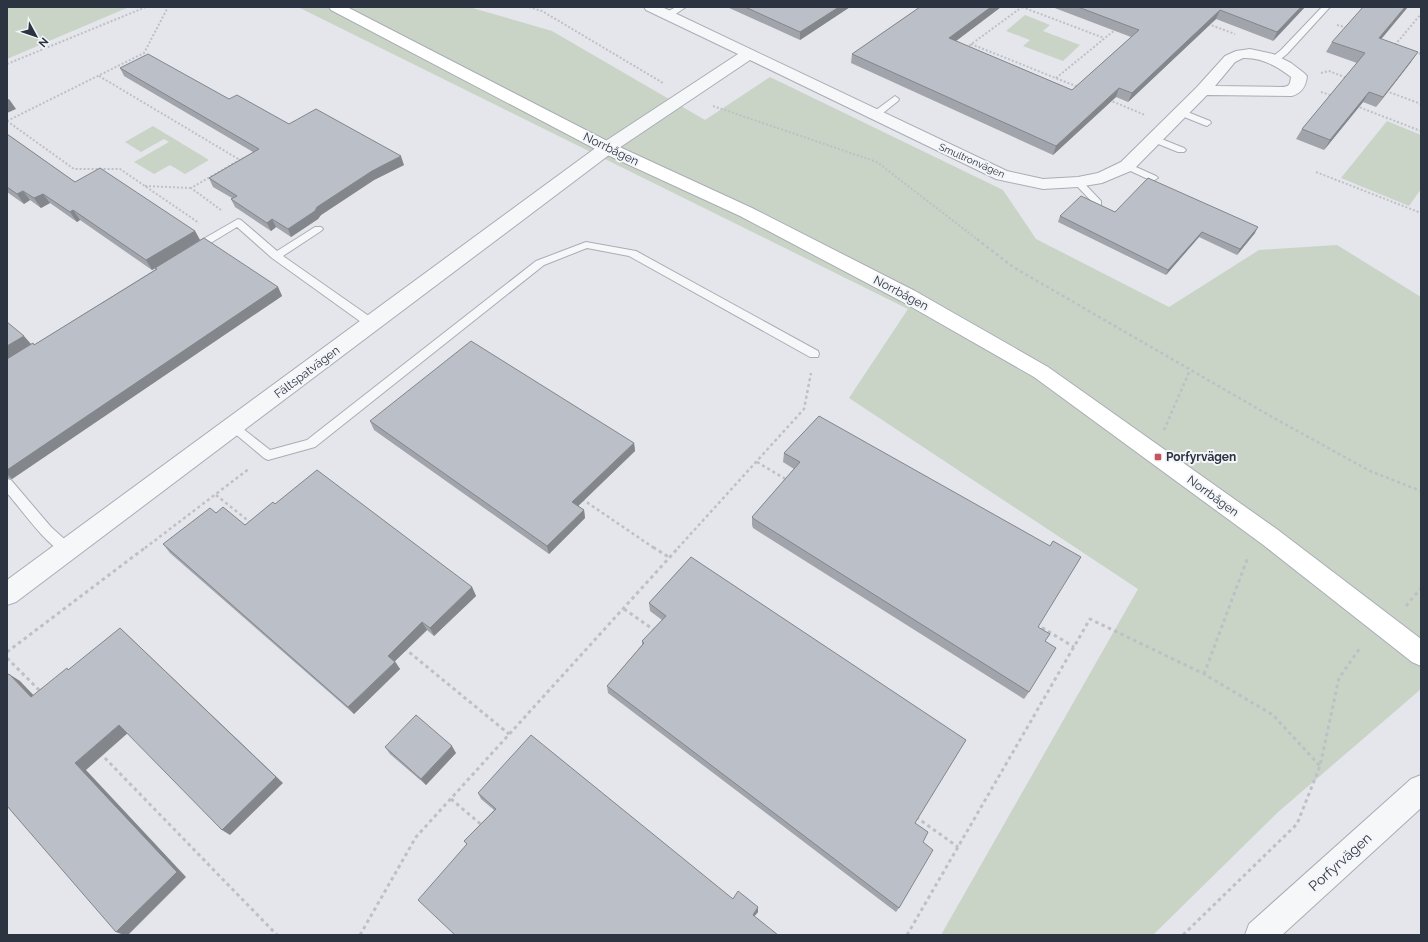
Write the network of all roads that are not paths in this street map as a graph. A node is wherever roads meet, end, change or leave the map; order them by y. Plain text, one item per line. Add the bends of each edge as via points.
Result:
1 (336, 7) edge
2 (651, 7) edge
3 (682, 7) edge
4 (1326, 7) edge
5 (668, 15) junction
6 (749, 54) junction
7 (1274, 60) junction
8 (1203, 90) junction
9 (895, 99) dead end
10 (1180, 112) junction
11 (875, 115) junction
12 (1207, 123) dead end
13 (1154, 138) junction
14 (607, 148) junction
15 (1181, 150) dead end
16 (1127, 166) junction
17 (1153, 178) dead end
18 (1078, 182) junction
19 (1098, 203) edge
20 (318, 229) dead end
21 (189, 252) edge
22 (276, 256) junction
23 (372, 324) junction
24 (814, 354) road end
25 (233, 427) junction
26 (7, 484) edge
27 (67, 550) junction
28 (7, 594) edge
29 (1421, 654) edge
30 (1421, 789) edge
31 (1260, 935) edge

1 - 14 street, Norrbågen
2 - 5 street, Smultronvägen
3 - 5 lane
4 - 7 lane
5 - 6 street, Smultronvägen
6 - 11 street, Smultronvägen
6 - 14 street
7 - 8 street, Smultronvägen via 1243,54 1232,58
7 - 8 street, Smultronvägen via 1287,65 1299,76 1298,85 1292,91
8 - 10 street, Smultronvägen
9 - 11 lane
10 - 12 lane
10 - 13 street, Smultronvägen
11 - 18 street, Smultronvägen via 1002,175 1043,184
13 - 15 lane
13 - 16 street, Smultronvägen
14 - 23 street, Fältspatvägen
14 - 29 street, Norrbågen via 746,212 908,296 1041,372 1270,536
16 - 17 lane
16 - 18 street, Smultronvägen via 1102,178
18 - 19 lane
20 - 22 lane
21 - 22 lane via 238,222
22 - 23 lane
23 - 25 street, Fältspatvägen
24 - 25 lane via 632,253 586,245 540,262 312,444 268,455
25 - 27 street, Fältspatvägen
26 - 27 lane via 47,531
27 - 28 street, Fältspatvägen
30 - 31 street, Porfyrvägen

